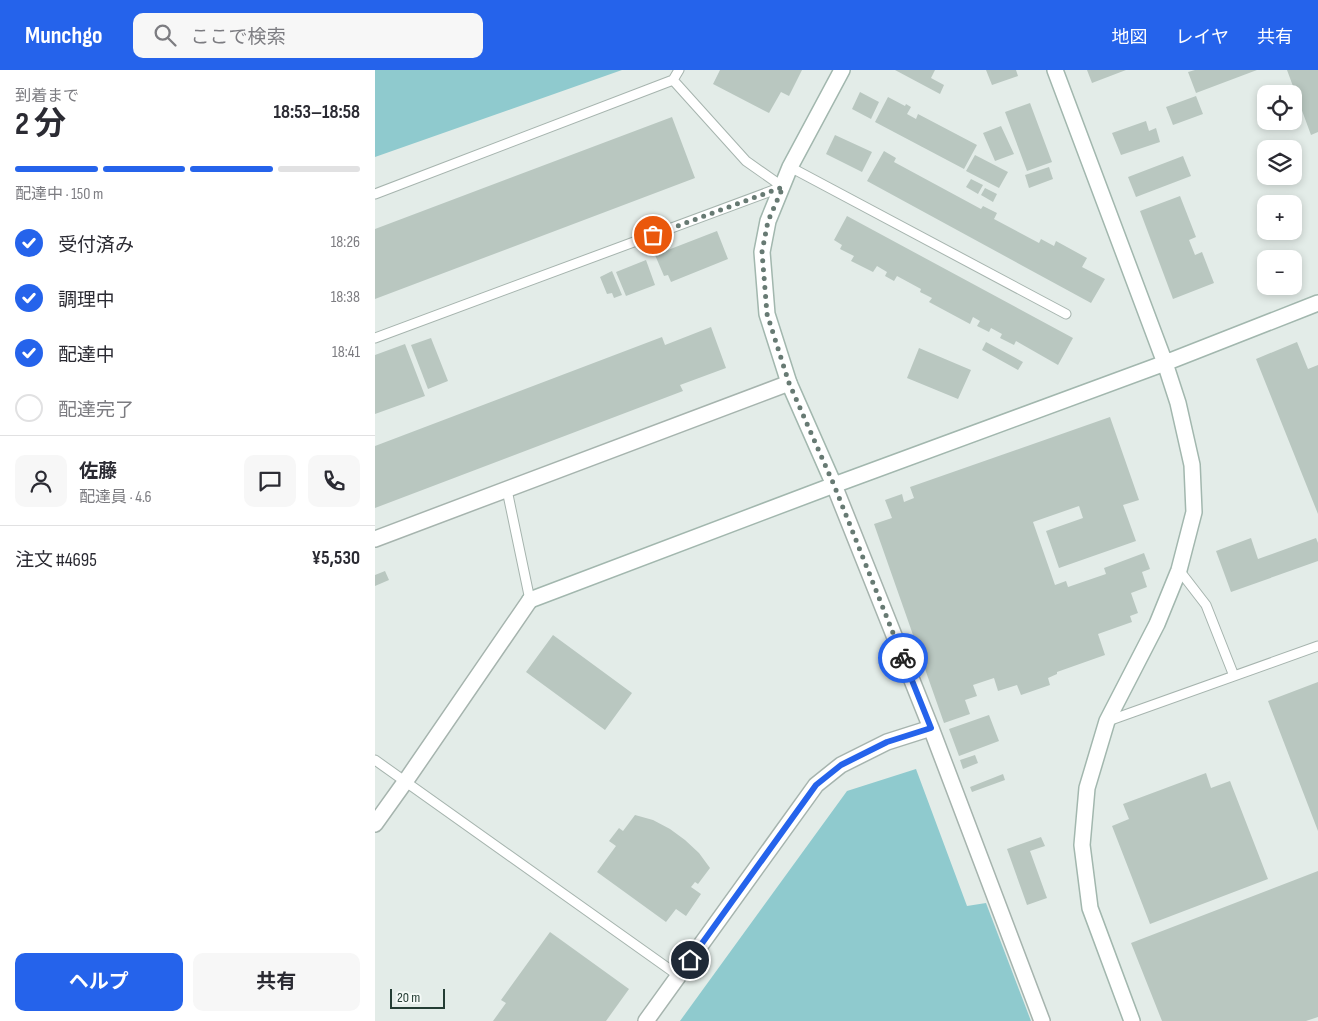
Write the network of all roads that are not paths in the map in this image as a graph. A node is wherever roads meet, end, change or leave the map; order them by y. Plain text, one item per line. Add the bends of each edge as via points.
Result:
1 (679, 70) edge
2 (842, 70) edge
3 (1055, 70) edge
4 (673, 80) junction
5 (791, 167) junction
6 (783, 187) junction
7 (375, 194) edge
8 (1318, 303) edge
9 (1066, 314) dead end
10 (375, 338) edge
11 (1165, 363) junction
12 (789, 383) junction
13 (834, 485) junction
14 (507, 490) junction
15 (375, 539) edge
16 (1179, 570) junction
17 (530, 600) junction
18 (1318, 646) edge
19 (1234, 676) junction
20 (1107, 721) junction
21 (931, 728) junction
22 (375, 760) edge
23 (405, 782) junction
24 (375, 824) edge
25 (679, 976) junction
26 (647, 1021) edge
27 (1042, 1021) edge
28 (1132, 1021) edge

1 - 4 lane
2 - 5 street
3 - 11 street
4 - 6 lane via 746,161
4 - 7 lane
5 - 6 street
5 - 9 lane
6 - 10 lane
6 - 12 street via 768,221 762,252 767,314
8 - 11 street
11 - 13 street
11 - 16 street via 1192,465 1194,512
12 - 13 street
12 - 14 street
13 - 17 street
13 - 21 street
14 - 15 street
14 - 17 lane
16 - 19 lane via 1206,605
16 - 20 street via 1157,624
17 - 23 street
18 - 19 lane
19 - 20 lane
20 - 28 street via 1087,788 1082,845 1090,908
21 - 25 street via 887,742 841,765 816,785
21 - 27 street
22 - 23 lane
23 - 24 street
23 - 25 lane
25 - 26 street

